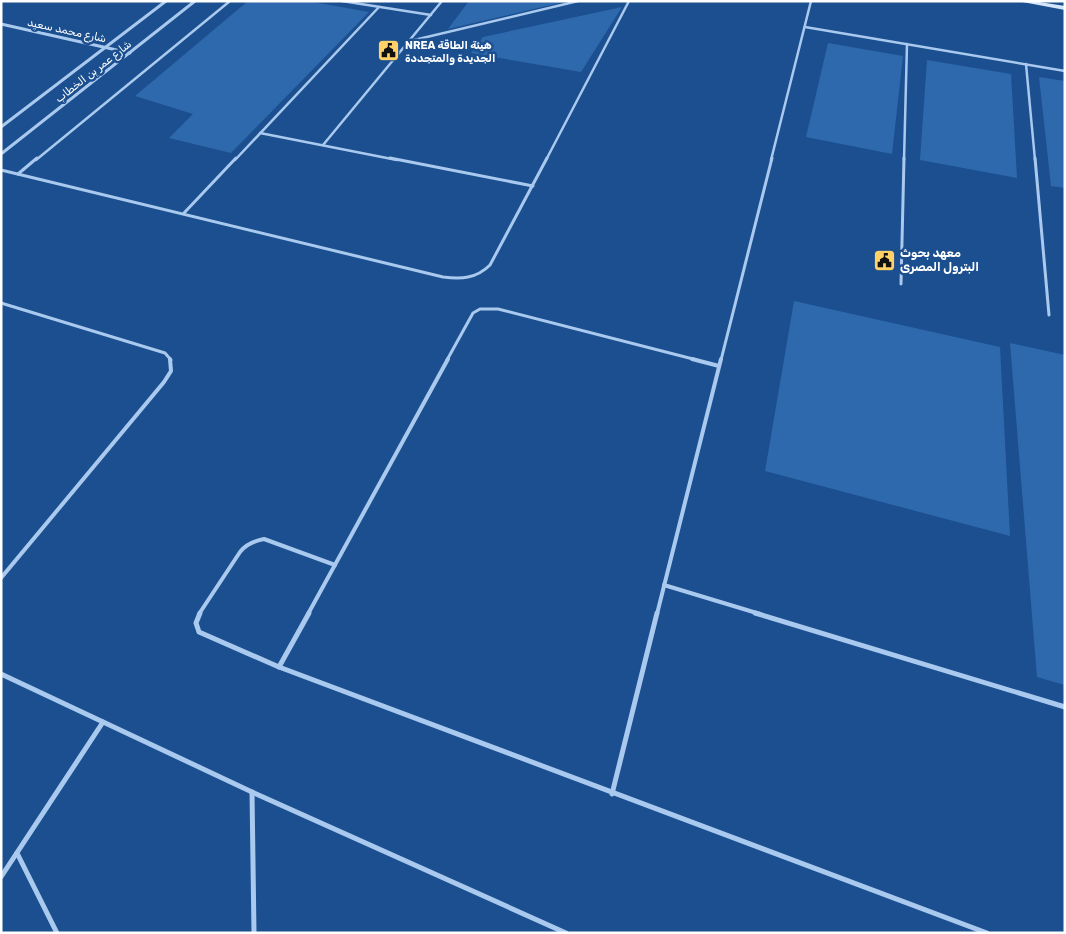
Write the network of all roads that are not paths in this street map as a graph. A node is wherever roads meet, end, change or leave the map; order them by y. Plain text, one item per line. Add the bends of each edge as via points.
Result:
1 (166, 1) edge
2 (195, 1) edge
3 (230, 1) edge
4 (342, 1) edge
5 (442, 1) edge
6 (578, 1) edge
7 (629, 1) edge
8 (811, 1) edge
9 (1020, 1) edge
10 (380, 7) junction
11 (1065, 8) edge
12 (430, 16) junction
13 (1, 24) edge
14 (804, 27) junction
15 (410, 41) junction
16 (907, 44) junction
17 (105, 47) junction
18 (130, 52) junction
19 (1026, 64) junction
20 (1065, 71) edge
21 (1, 127) edge
22 (260, 132) junction
23 (323, 145) junction
24 (1, 154) edge
25 (1, 170) edge
26 (18, 174) junction
27 (533, 186) junction
28 (184, 214) junction
29 (901, 284) dead end
30 (2, 304) edge
31 (1050, 315) dead end
32 (719, 366) junction
33 (335, 565) junction
34 (1, 578) edge
35 (664, 585) junction
36 (279, 667) junction
37 (1, 674) edge
38 (1065, 707) edge
39 (103, 722) junction
40 (252, 792) junction
41 (612, 794) junction
42 (17, 852) junction
43 (1, 876) edge
44 (56, 933) edge
45 (254, 933) edge
46 (566, 933) edge
47 (987, 933) edge

1 - 17 street, شارع عمر بن الخطاب
2 - 18 street, شارع عمر بن الخطاب
3 - 26 lane
4 - 10 lane
5 - 12 lane
6 - 15 lane
7 - 27 lane
8 - 14 lane
9 - 11 main road
10 - 12 lane
10 - 22 lane
12 - 15 lane
13 - 17 street, شارع محمد سعيد
14 - 16 lane
14 - 32 lane
15 - 23 lane
16 - 19 lane
16 - 29 lane
17 - 18 street, شارع محمد سعيد
17 - 21 street, شارع عمر بن الخطاب
18 - 24 street, شارع عمر بن الخطاب
19 - 20 lane
19 - 31 lane
22 - 23 lane
22 - 28 lane
23 - 27 lane
25 - 26 lane
26 - 28 lane
27 - 28 lane via 488,269 459,279
30 - 34 lane via 164,352 173,366 164,382
32 - 33 lane via 498,309 480,309 472,313
32 - 35 lane
33 - 36 lane
33 - 36 lane via 264,539 253,541 243,547 199,614 196,627 199,632
35 - 38 lane
35 - 41 lane
36 - 41 lane
37 - 39 lane
39 - 40 lane
39 - 42 lane
40 - 45 lane
40 - 46 lane
41 - 47 lane
42 - 43 lane
42 - 44 lane

